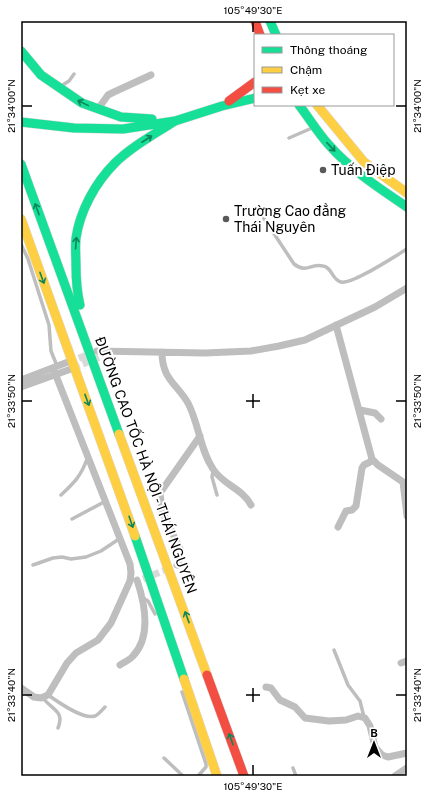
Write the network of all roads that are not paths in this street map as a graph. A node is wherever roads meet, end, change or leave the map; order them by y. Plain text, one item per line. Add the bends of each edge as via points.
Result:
1 (255, 21) edge
2 (270, 21) edge
3 (259, 34) edge
4 (276, 34) edge
5 (21, 52) edge
6 (74, 74) dead end
7 (151, 75) dead end
8 (254, 84) edge
9 (58, 87) junction
10 (254, 98) edge
11 (222, 106) junction
12 (300, 106) edge
13 (319, 106) edge
14 (98, 109) junction
15 (175, 121) junction
16 (25, 123) edge
17 (315, 127) junction
18 (289, 138) dead end
19 (21, 164) edge
20 (407, 193) edge
21 (407, 207) edge
22 (261, 214) dead end
23 (22, 222) edge
24 (21, 244) edge
25 (407, 249) edge
26 (407, 288) edge
27 (336, 325) junction
28 (162, 352) junction
29 (98, 354) tunnel mouth
30 (70, 365) tunnel mouth
31 (55, 370) junction
32 (21, 380) edge
33 (21, 387) edge
34 (360, 410) junction
35 (381, 419) dead end
36 (200, 436) junction
37 (87, 458) junction
38 (372, 459) junction
39 (213, 470) junction
40 (137, 482) junction
41 (61, 495) dead end
42 (216, 495) dead end
43 (104, 502) junction
44 (251, 505) dead end
45 (407, 516) edge
46 (72, 519) dead end
47 (338, 527) dead end
48 (119, 539) junction
49 (33, 565) dead end
50 (177, 565) dead end
51 (136, 580) junction
52 (143, 598) junction
53 (158, 620) dead end
54 (334, 650) dead end
55 (120, 665) dead end
56 (180, 686) dead end
57 (266, 687) dead end
58 (21, 688) edge
59 (46, 696) junction
60 (105, 707) dead end
61 (365, 718) junction
62 (58, 728) dead end
63 (407, 753) edge
64 (164, 758) dead end
65 (293, 768) dead end
66 (407, 768) edge
67 (183, 776) edge
68 (198, 776) edge
69 (217, 776) edge
70 (244, 776) edge
71 (296, 776) edge
72 (395, 776) edge

1 - 3 highway
2 - 4 highway
5 - 9 highway via 41,75
6 - 9 lane via 69,81
7 - 14 street via 108,95
8 - 11 highway
14 -> 9 highway via 82,103
10 - 11 highway
11 - 15 highway
12 - 17 highway
13 - 20 highway via 359,156
14 - 15 highway via 121,117
15 - 16 highway via 123,129
40 -> 15 highway via 113,400 76,291 77,236 88,201 113,166 133,148
17 - 18 lane
17 -> 21 highway via 343,160
40 -> 19 highway, ĐƯỜNG CAO TỐC HÀ NỘI - THÁI NGUYÊN
22 - 25 lane via 299,269 323,266 342,283 366,273
23 -> 69 highway via 119,488
24 - 31 lane via 49,325
26 - 27 street via 375,307
27 - 28 street via 305,340 251,351
27 - 34 street
28 - 29 street via 110,351
28 - 36 street via 164,369 188,403
30 - 31 street
31 - 32 street
31 - 33 street
31 - 37 street
34 - 35 street via 375,413
34 - 38 street
36 - 39 street
36 - 50 street via 160,493 162,511 181,551
37 - 41 lane via 74,484
37 - 43 street
38 - 45 street via 403,482
38 - 47 street via 362,468 356,506 346,511
39 - 42 lane
39 - 44 street via 243,494
70 -> 40 highway, ĐƯỜNG CAO TỐC HÀ NỘI - THÁI NGUYÊN
43 - 46 lane
43 - 48 street
48 - 49 lane via 86,557 53,558
48 - 51 street
51 - 52 street
51 - 59 street via 98,640 76,652
52 - 53 lane via 152,606
52 - 55 street via 145,632 142,644 132,657
54 - 61 lane via 348,685 360,701
56 - 68 lane via 206,764
57 - 61 street via 272,688 280,700 295,707 305,718 329,722 358,716
58 - 59 street via 34,697
59 - 60 lane via 90,716 96,716
59 - 62 lane via 59,714 61,720
61 - 63 street via 370,726 375,747 382,755 388,758
64 - 67 lane
65 - 71 lane
66 - 72 street

